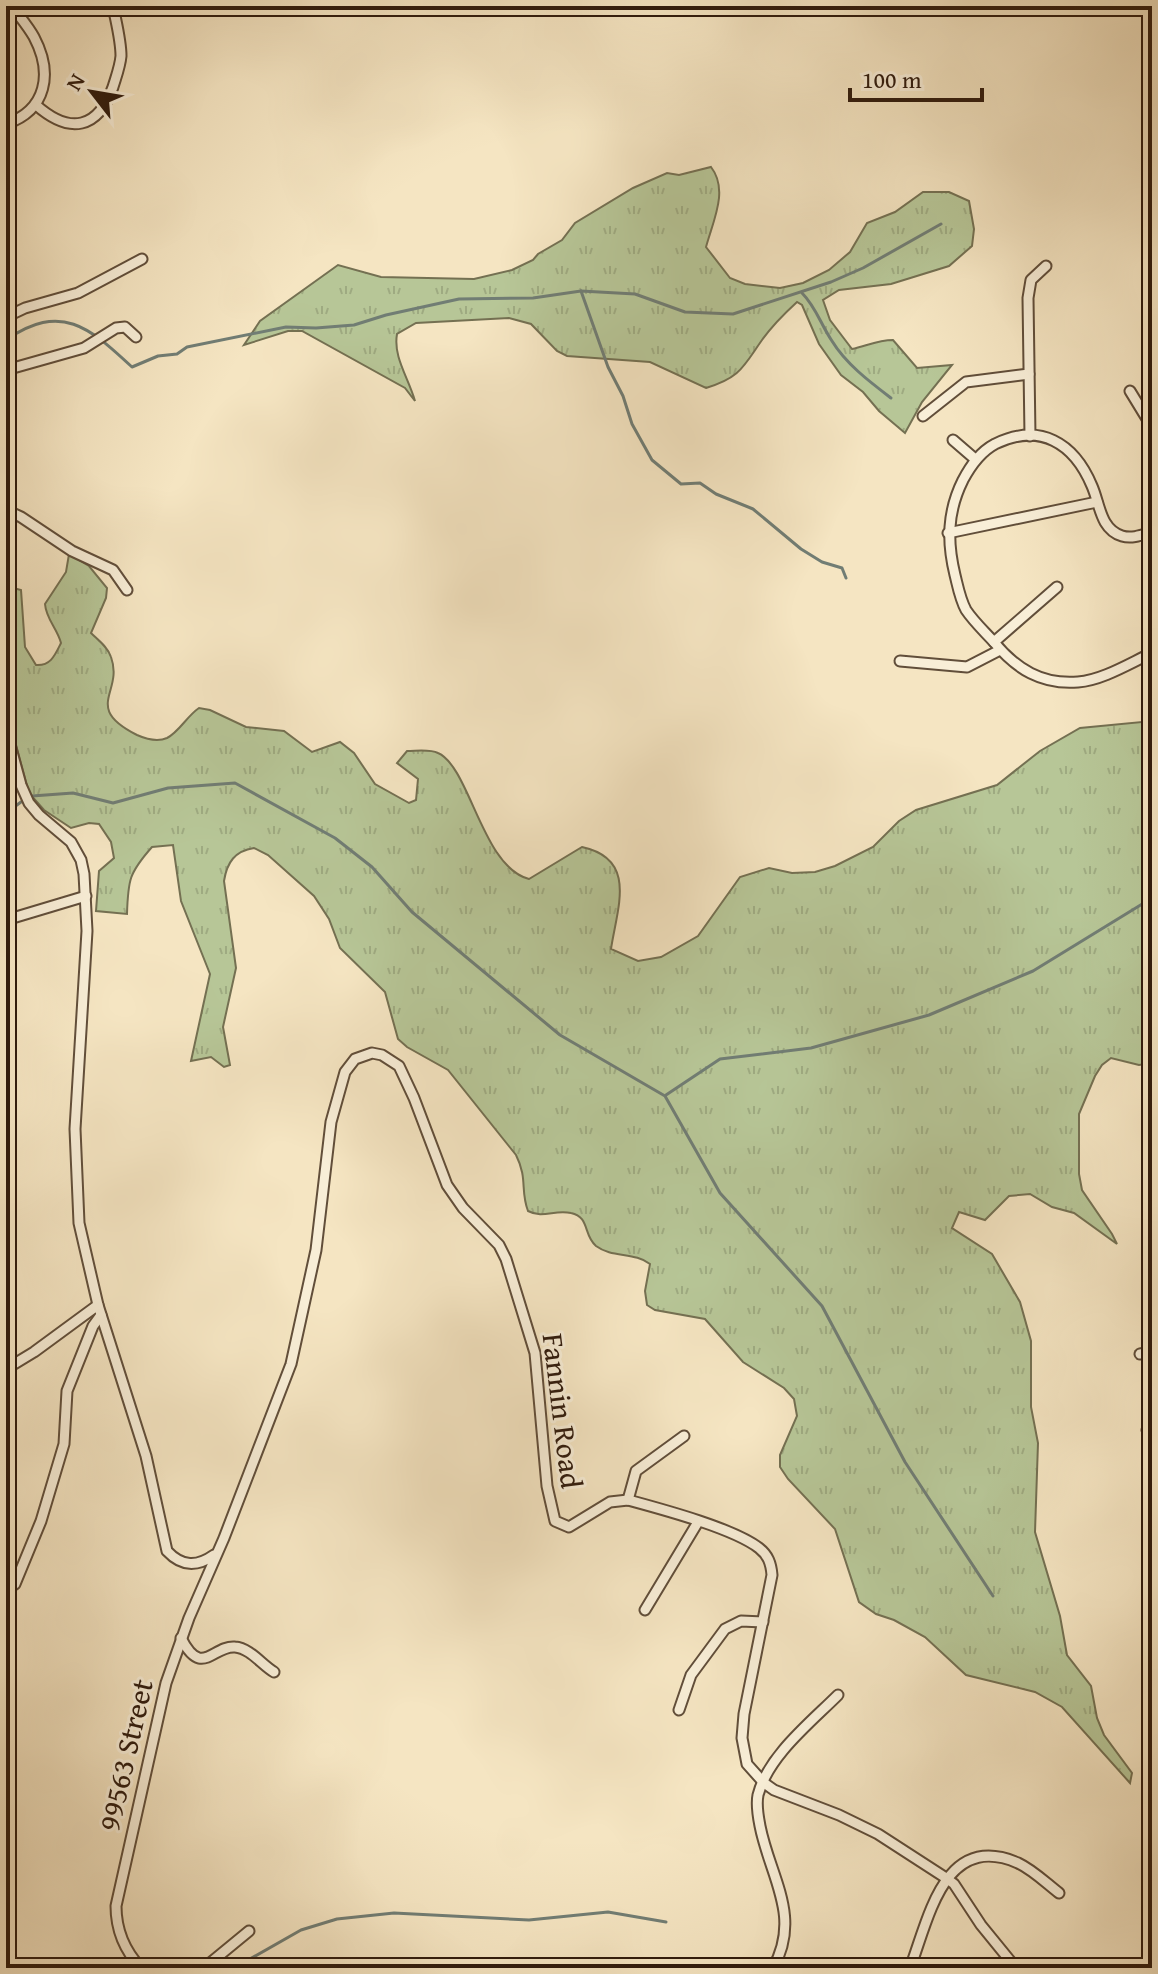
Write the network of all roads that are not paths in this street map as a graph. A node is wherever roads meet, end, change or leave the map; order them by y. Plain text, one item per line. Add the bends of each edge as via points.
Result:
1 (12, 6) edge
2 (113, 6) edge
3 (36, 105) junction
4 (6, 124) edge
5 (142, 259) dead end
6 (1046, 266) dead end
7 (6, 317) edge
8 (136, 337) dead end
9 (6, 370) edge
10 (1029, 374) junction
11 (1130, 391) dead end
12 (923, 416) dead end
13 (1152, 427) edge
14 (1030, 436) junction
15 (953, 440) dead end
16 (975, 459) junction
17 (1097, 502) junction
18 (6, 510) edge
19 (1152, 532) edge
20 (948, 533) junction
21 (1057, 587) dead end
22 (127, 590) dead end
23 (997, 646) junction
24 (1152, 653) edge
25 (900, 661) dead end
26 (6, 730) edge
27 (86, 896) junction
28 (6, 920) edge
29 (100, 1310) junction
30 (1152, 1352) edge
31 (1140, 1354) dead end
32 (6, 1369) edge
33 (684, 1436) dead end
34 (628, 1500) junction
35 (698, 1522) junction
36 (217, 1553) junction
37 (6, 1590) edge
38 (645, 1610) dead end
39 (763, 1622) junction
40 (181, 1638) junction
41 (274, 1672) dead end
42 (838, 1695) dead end
43 (679, 1710) dead end
44 (764, 1783) junction
45 (946, 1878) junction
46 (1059, 1893) dead end
47 (249, 1931) dead end
48 (141, 1968) edge
49 (204, 1968) edge
50 (773, 1968) edge
51 (910, 1968) edge
52 (1016, 1968) edge

1 - 3 street via 36,42 44,67
2 - 3 street via 120,64 98,116 68,123
3 - 4 street
5 - 7 street via 78,293
6 - 10 street via 1034,274 1029,287
8 - 9 street via 125,327 116,328 84,348
10 - 12 street via 966,382
10 - 14 street
11 - 13 street
14 - 16 street via 996,444
14 - 17 street via 1065,446 1092,485
15 - 16 street
16 - 20 street via 955,500
17 - 19 street via 1114,532 1134,537
17 - 20 street
18 - 22 street via 113,570
20 - 23 street via 964,605
21 - 23 street
23 - 24 street via 1018,668 1039,678 1078,682
23 - 25 street via 967,667
26 - 27 street via 29,803 71,842 81,860
27 - 28 street
27 - 29 street via 75,1129 79,1223
29 - 32 street
29 - 36 street via 143,1443 167,1551 194,1564
29 - 37 street via 67,1391 64,1444 41,1521 15,1584
30 - 31 street
33 - 34 street via 636,1471
34 - 35 street, Fannin Road
34 - 36 street, Fannin Road via 610,1502 569,1527 555,1521 535,1353 506,1259 447,1185 399,1066 372,1053 355,1059 345,1072 331,1122 316,1250 293,1355
35 - 38 street
35 - 39 street, Fannin Road via 749,1542 767,1556 772,1575
36 - 40 street, 99563 Street
39 - 43 street via 741,1621 725,1629 691,1675
39 - 44 street, Fannin Road via 742,1738 747,1764
40 - 41 street via 200,1658 236,1647
40 - 48 street, 99563 Street via 116,1906 125,1947
42 - 44 street via 782,1752
44 - 45 street via 878,1834
44 - 50 street via 758,1819 786,1912
45 - 46 street via 968,1860 1007,1860
45 - 51 street
45 - 52 street
47 - 49 street

